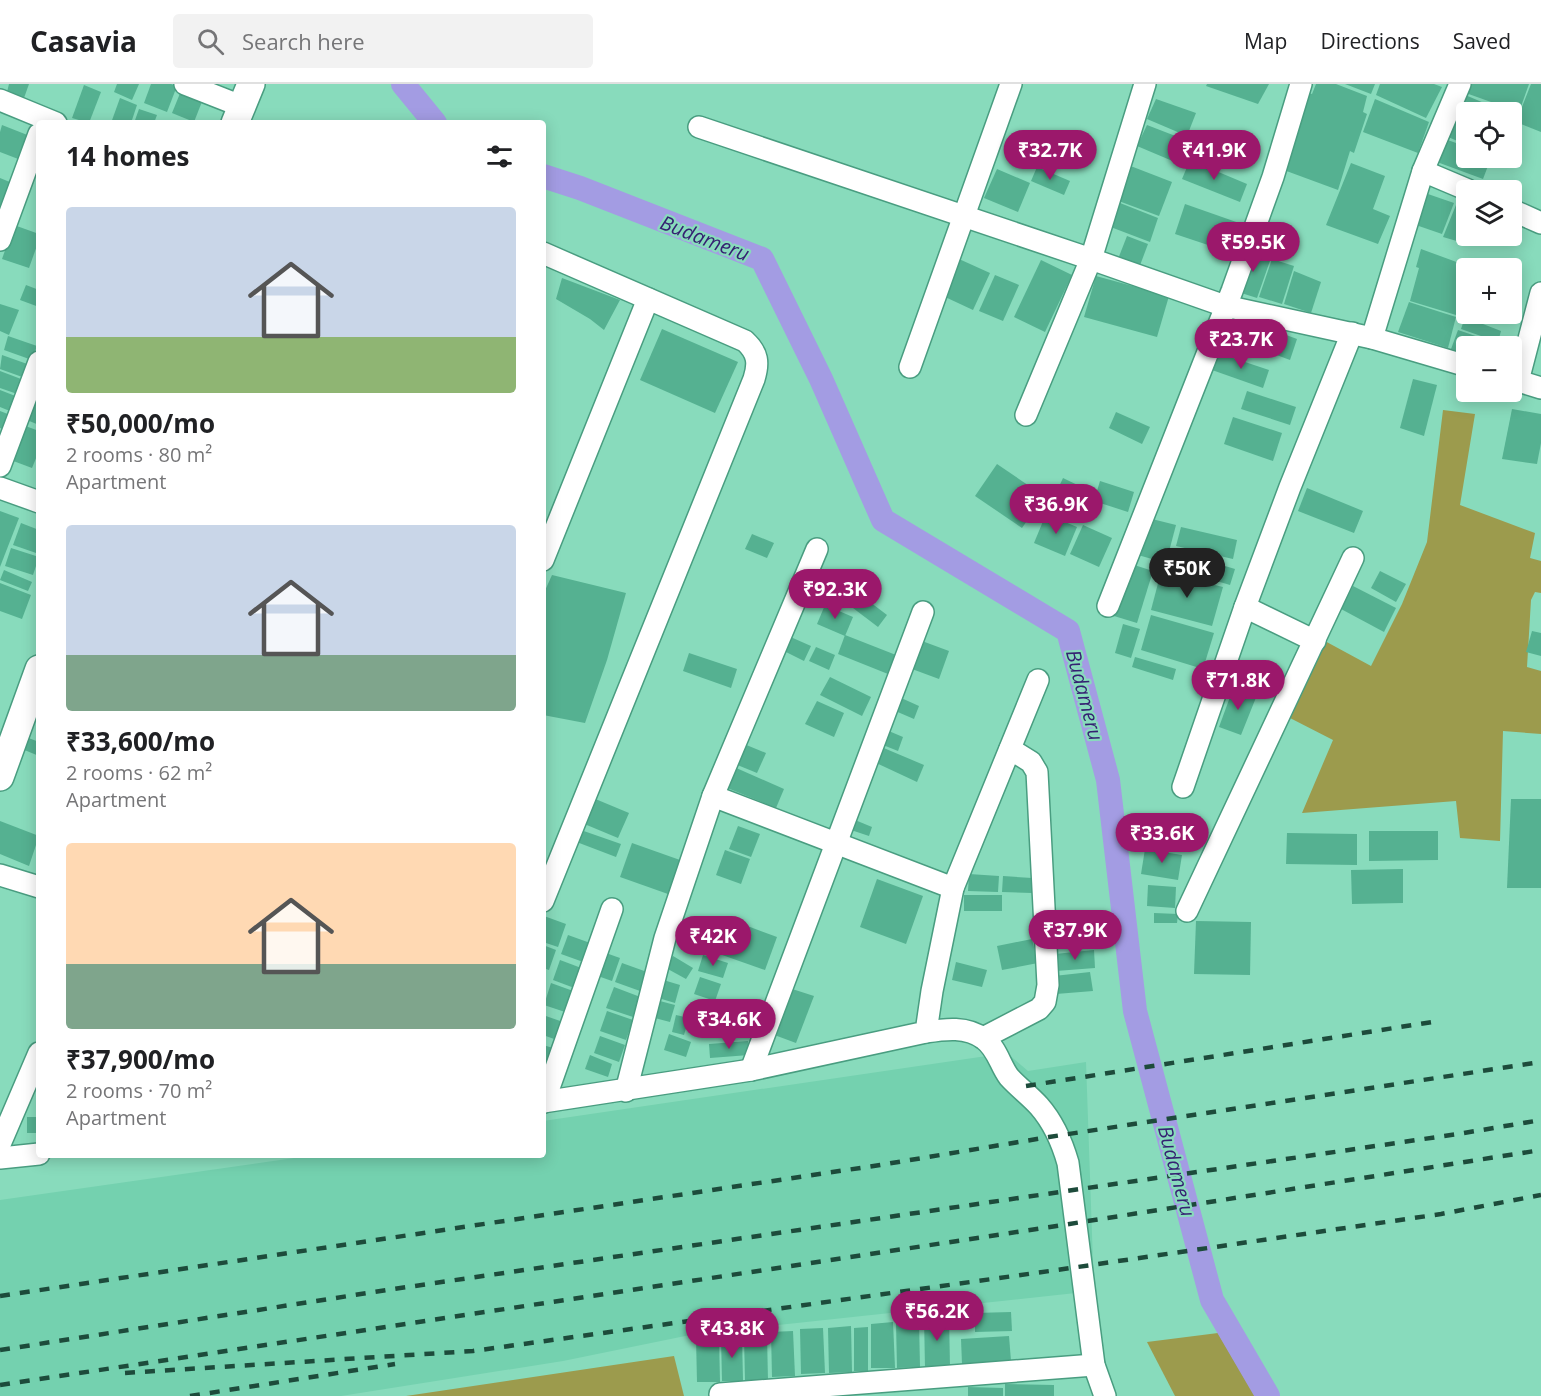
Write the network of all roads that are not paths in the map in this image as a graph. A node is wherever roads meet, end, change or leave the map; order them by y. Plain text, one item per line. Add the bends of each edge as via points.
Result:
1 (185, 84) edge
2 (1011, 84) edge
3 (1145, 84) edge
4 (1301, 84) edge
5 (1460, 84) edge
6 (0, 100) edge
7 (243, 104) edge
8 (37, 120) edge
9 (699, 128) dead end
10 (36, 150) edge
11 (1423, 171) junction
12 (1456, 185) edge
13 (1522, 214) edge
14 (964, 216) junction
15 (1541, 223) edge
16 (0, 240) edge
17 (546, 255) edge
18 (1091, 259) junction
19 (1541, 293) edge
20 (648, 299) junction
21 (1225, 306) junction
22 (1362, 335) junction
23 (1522, 357) edge
24 (1456, 363) edge
25 (910, 367) dead end
26 (36, 370) edge
27 (1522, 382) edge
28 (1541, 388) edge
29 (1026, 415) dead end
30 (0, 466) edge
31 (0, 488) edge
32 (36, 501) edge
33 (817, 549) dead end
34 (546, 553) edge
35 (1353, 558) dead end
36 (1108, 606) dead end
37 (1245, 607) junction
38 (923, 612) dead end
39 (1315, 641) junction
40 (36, 677) edge
41 (1038, 680) dead end
42 (1010, 749) junction
43 (0, 777) edge
44 (1183, 787) dead end
45 (713, 796) junction
46 (835, 844) junction
47 (0, 875) edge
48 (36, 886) edge
49 (952, 888) junction
50 (546, 894) edge
51 (612, 909) dead end
52 (1187, 911) dead end
53 (926, 1032) junction
54 (983, 1038) junction
55 (36, 1060) edge
56 (751, 1070) junction
57 (626, 1091) junction
58 (546, 1094) edge
59 (546, 1102) edge
60 (0, 1144) edge
61 (36, 1154) edge
62 (0, 1158) edge
63 (1094, 1365) junction
64 (720, 1394) dead end
65 (1105, 1396) edge

1 - 7 street
2 - 14 street
3 - 18 street
4 - 21 street via 1273,177
5 - 11 street
6 - 8 street
9 - 14 street
10 - 16 street
11 - 12 street
11 - 22 street
13 - 15 street
14 - 18 street
14 - 25 street
17 - 20 street
18 - 21 street
18 - 29 street
19 - 23 street
20 - 34 street
20 - 50 street via 746,341 753,348 758,366
21 - 22 street
21 - 36 street
22 - 24 street
22 - 37 street via 1290,487
26 - 30 street
27 - 28 street
31 - 32 street
33 - 45 street
35 - 39 street
37 - 39 street
37 - 44 street
38 - 46 street
39 - 52 street
40 - 43 street
41 - 42 street
42 - 49 street
42 - 54 street via 1031,762 1037,772 1048,985 1045,1002 1039,1009
45 - 46 street
45 - 57 street via 664,938
46 - 49 street
46 - 56 street
47 - 48 street
49 - 53 street
51 - 58 street
53 - 54 street via 950,1029
53 - 56 street
54 - 63 street via 1008,1076 1039,1106 1062,1143 1068,1163
55 - 60 street
56 - 57 street
57 - 59 street
61 - 62 street
63 - 64 street
63 - 65 street

